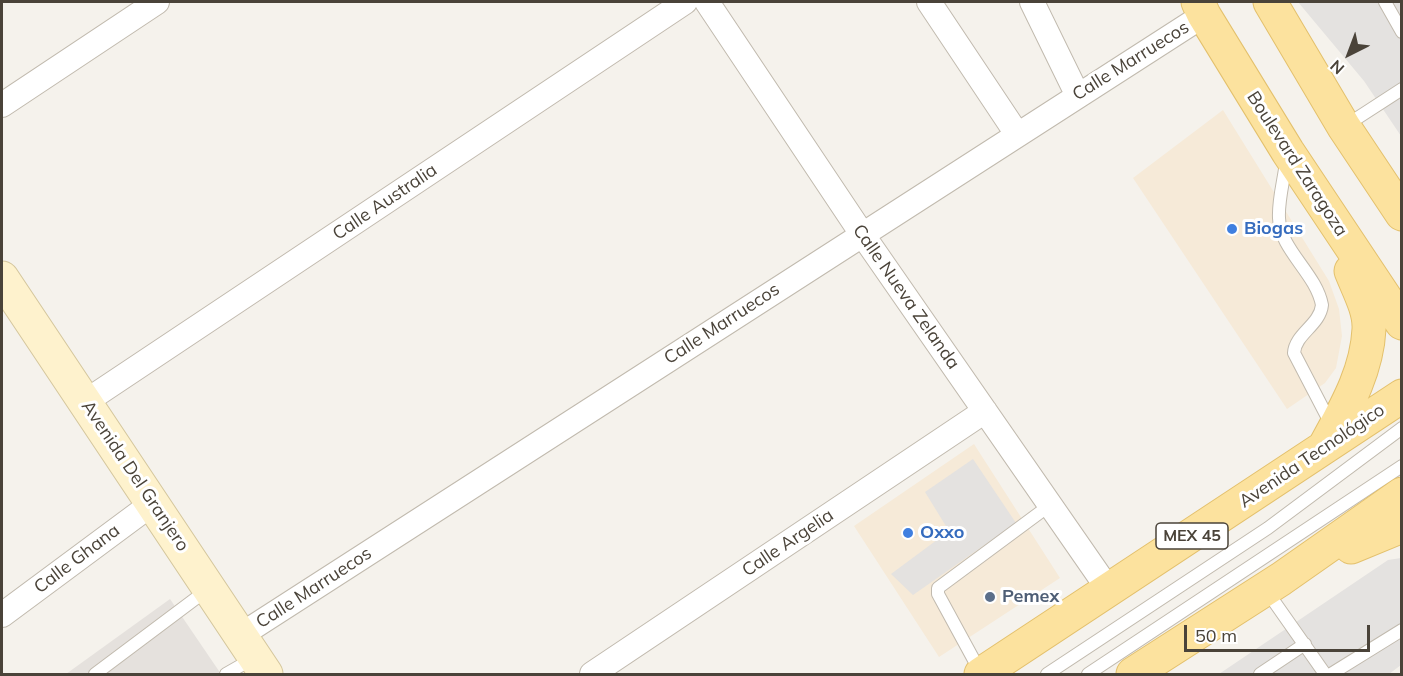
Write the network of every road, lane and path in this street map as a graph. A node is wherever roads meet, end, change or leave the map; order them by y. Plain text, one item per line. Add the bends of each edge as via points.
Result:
1 (157, 2) edge
2 (685, 2) edge
3 (707, 2) edge
4 (929, 2) edge
5 (1032, 2) edge
6 (1270, 2) edge
7 (1385, 2) edge
8 (1201, 8) edge
9 (1401, 32) edge
10 (1401, 89) edge
11 (1077, 94) junction
12 (2, 105) edge
13 (1344, 127) junction
14 (1017, 134) junction
15 (1288, 152) junction
16 (1368, 164) junction
17 (1401, 197) edge
18 (1329, 213) junction
19 (1401, 214) edge
20 (862, 234) junction
21 (2, 278) edge
22 (1401, 323) edge
23 (1401, 396) edge
24 (85, 402) junction
25 (985, 411) junction
26 (1401, 428) edge
27 (1328, 440) junction
28 (1401, 466) edge
29 (1401, 494) edge
30 (153, 502) junction
31 (1050, 505) junction
32 (1401, 526) edge
33 (1273, 584) junction
34 (210, 587) junction
35 (1109, 590) junction
36 (2, 615) edge
37 (1401, 630) edge
38 (1305, 644) junction
39 (254, 656) edge
40 (1017, 663) edge
41 (982, 674) edge
42 (95, 675) edge
43 (226, 675) edge
44 (592, 675) edge
45 (1047, 675) edge
46 (1088, 675) edge
47 (1133, 675) edge
48 (1260, 675) edge
49 (1325, 675) edge
50 (1331, 675) edge

1 - 12 street
2 - 24 street, Calle Australia
3 - 20 street, Calle Nueva Zelanda
4 - 14 street
5 - 11 street
6 - 13 main road
7 - 9 lane
8 - 11 street, Calle Marruecos
8 - 15 main road, Boulevard Zaragoza
10 - 13 lane
11 - 14 street, Calle Marruecos
13 - 16 main road
14 - 20 street, Calle Marruecos
15 - 18 main road, Boulevard Zaragoza
15 - 27 lane via 1281,228 1322,305 1294,353
16 - 17 main road
16 - 19 main road
18 - 22 main road, Boulevard Zaragoza
18 - 27 main road via 1369,328 1365,361
20 - 25 street, Calle Nueva Zelanda
20 - 39 street, Calle Marruecos
21 - 24 main road, Avenida Del Granjero
23 - 27 main road, Avenida Tecnológico / MEX 45
24 - 30 main road, Avenida Del Granjero
25 - 31 street, Calle Nueva Zelanda
25 - 44 street, Calle Argelia
26 - 45 lane via 1268,528
27 - 35 main road, Avenida Tecnológico / MEX 45
28 - 46 lane
29 - 33 main road
30 - 34 main road, Avenida Del Granjero
30 - 36 street, Calle Ghana
31 - 35 street, Calle Nueva Zelanda
31 - 41 lane via 938,588
32 - 33 main road
33 - 38 lane
33 - 47 main road
34 - 39 main road, Avenida Del Granjero
34 - 42 lane
35 - 40 main road, Avenida Tecnológico / MEX 45
37 - 50 lane
38 - 48 lane
38 - 49 lane
39 - 43 lane
40 - 41 main road, Avenida Tecnológico / MEX 45

